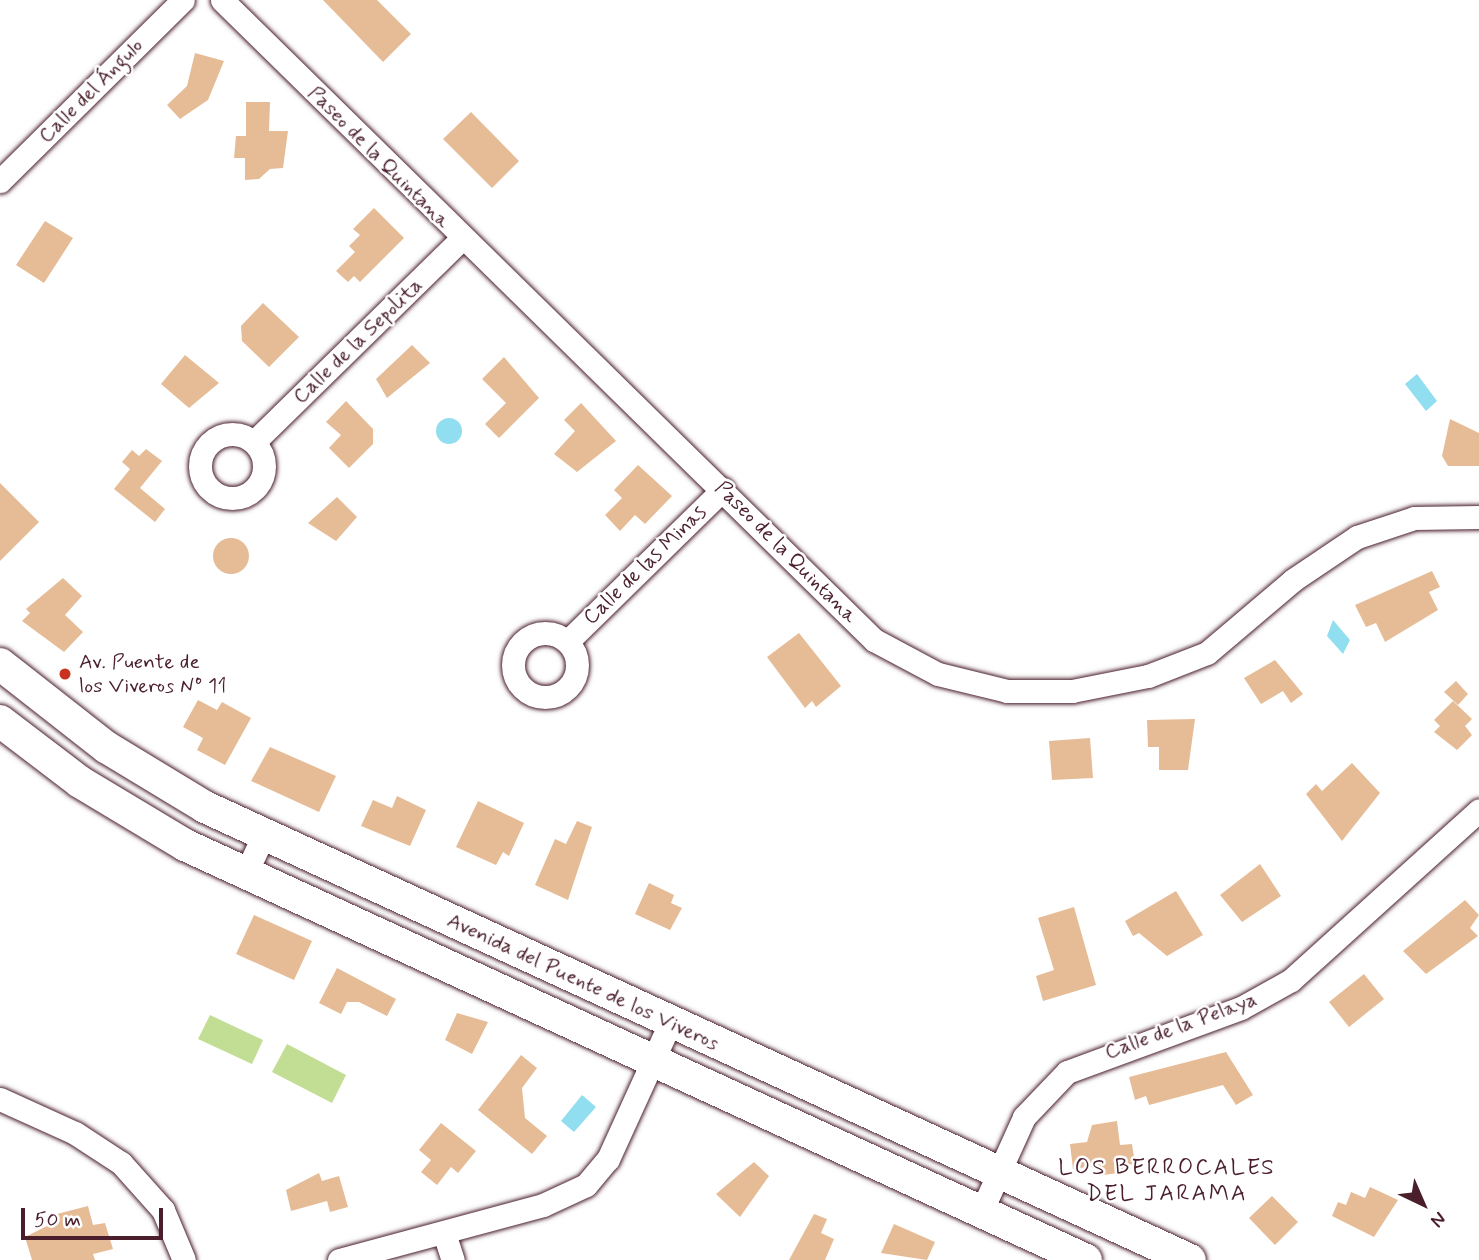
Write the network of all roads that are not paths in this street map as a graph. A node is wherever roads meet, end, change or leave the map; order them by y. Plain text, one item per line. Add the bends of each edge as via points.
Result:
1 (183, 0) edge
2 (222, 0) edge
3 (0, 181) edge
4 (461, 239) junction
5 (254, 442) dead end
6 (723, 489) junction
7 (1479, 517) edge
8 (568, 641) dead end
9 (0, 664) edge
10 (0, 721) edge
11 (1479, 810) edge
12 (264, 834) junction
13 (246, 873) junction
14 (670, 1023) junction
15 (654, 1060) junction
16 (0, 1100) edge
17 (998, 1174) junction
18 (981, 1212) junction
19 (444, 1233) junction
20 (184, 1260) edge
21 (339, 1260) edge
22 (453, 1260) edge
23 (1086, 1260) edge
24 (1190, 1260) edge

1 - 3 street, Calle del Ángulo
2 - 4 street, Paseo de la Quintana
4 - 5 street, Calle de la Sepolita
4 - 6 street, Paseo de la Quintana
6 - 7 street, Paseo de la Quintana via 874,640 938,674 1007,691 1072,691 1148,676 1207,653 1293,580 1357,537 1414,518
6 - 8 street, Calle de las Minas
9 - 12 street, Avenida del Puente de los Viveros via 106,747 205,807
10 - 13 street, Avenida del Puente de los Viveros via 80,782
11 - 17 street, Calle de la Pelaya via 1291,980 1241,1008 1067,1072 1024,1117
12 - 13 street
12 - 14 street, Avenida del Puente de los Viveros
13 - 15 street, Avenida del Puente de los Viveros
14 - 15 street
14 - 17 street, Avenida del Puente de los Viveros
15 - 18 street, Avenida del Puente de los Viveros
15 - 19 street via 608,1159 586,1185 543,1205
16 - 20 street via 75,1133 121,1163 163,1210
17 - 18 street, Calle de la Pelaya
17 - 24 street, Avenida del Puente de los Viveros
18 - 23 street, Avenida del Puente de los Viveros
19 - 21 street
19 - 22 street

